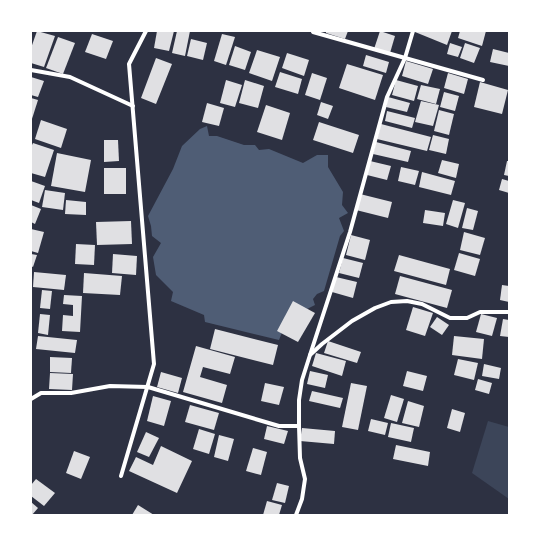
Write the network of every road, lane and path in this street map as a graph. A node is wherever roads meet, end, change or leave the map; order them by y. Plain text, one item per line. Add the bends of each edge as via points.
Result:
1 (146, 31) edge
2 (414, 31) edge
3 (313, 32) dead end
4 (405, 58) junction
5 (31, 70) edge
6 (483, 80) dead end
7 (133, 106) junction
8 (509, 312) edge
9 (310, 355) junction
10 (148, 387) junction
11 (31, 399) edge
12 (299, 426) junction
13 (121, 476) dead end
14 (296, 515) edge

1 - 7 street via 129,64
2 - 4 street
3 - 4 street
4 - 6 street
4 - 9 street via 387,97 350,232
5 - 7 street via 70,77
7 - 10 street via 154,364
8 - 9 street via 480,312 467,318 450,318 422,304 407,301 391,302 352,321
9 - 12 street via 302,380
10 - 11 street via 110,386 71,393 41,393
10 - 12 street via 279,426
10 - 13 street
12 - 14 street via 300,458 305,479

